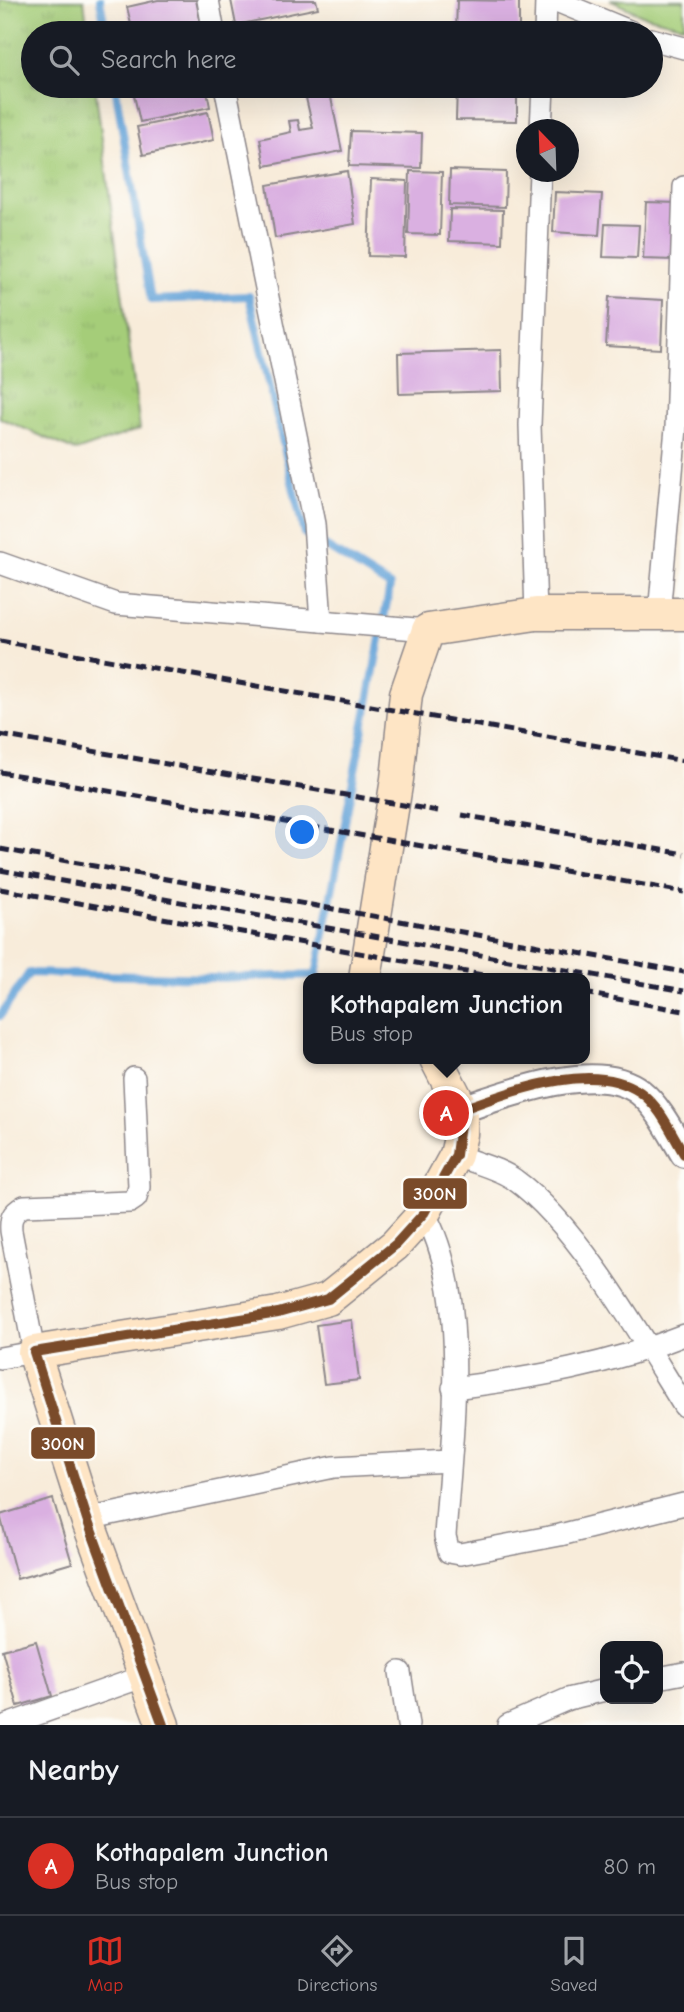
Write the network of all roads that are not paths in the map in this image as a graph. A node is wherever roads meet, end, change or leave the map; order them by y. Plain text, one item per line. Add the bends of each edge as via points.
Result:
1 (208, 0) edge
2 (546, 0) edge
3 (554, 0) edge
4 (212, 21) edge
5 (545, 21) edge
6 (605, 21) edge
7 (663, 42) edge
8 (684, 48) edge
9 (227, 98) edge
10 (542, 98) edge
11 (542, 119) edge
12 (540, 182) edge
13 (684, 187) edge
14 (0, 563) edge
15 (536, 614) junction
16 (672, 614) edge
17 (321, 621) junction
18 (428, 630) junction
19 (366, 973) edge
20 (439, 1064) edge
21 (134, 1078) dead end
22 (462, 1109) junction
23 (676, 1126) edge
24 (684, 1154) edge
25 (456, 1155) junction
26 (424, 1213) junction
27 (684, 1335) edge
28 (648, 1349) junction
29 (34, 1352) junction
30 (0, 1358) edge
31 (453, 1388) junction
32 (684, 1406) edge
33 (450, 1461) junction
34 (684, 1504) edge
35 (87, 1519) junction
36 (400, 1672) dead end
37 (684, 1673) edge
38 (145, 1676) junction
39 (663, 1677) edge
40 (600, 1691) edge
41 (7, 1725) edge
42 (163, 1725) edge
43 (408, 1725) edge
44 (508, 1725) edge

1 - 4 street
2 - 5 street
3 - 6 street
7 - 8 street
9 - 17 street via 314,524
10 - 11 street
12 - 15 street via 530,425
13 - 16 street
14 - 17 street via 116,604
15 - 16 main road
15 - 18 main road
17 - 18 street
18 - 19 main road via 406,694
20 - 22 main road
21 - 29 street via 136,1198 130,1202 24,1206 10,1219
22 - 23 street via 517,1091 589,1078 615,1079 641,1092
22 - 25 main road
23 - 24 street
25 - 26 main road
25 - 28 street via 514,1179 541,1205 571,1238
26 - 29 main road via 395,1245 328,1299 278,1313
26 - 31 street via 443,1258 451,1308
27 - 28 street
28 - 31 street via 582,1367
28 - 32 street
29 - 30 street
29 - 35 main road
31 - 33 street
33 - 34 street via 444,1536 445,1546 454,1554 561,1535
33 - 35 street via 334,1467
35 - 38 main road
36 - 43 street
37 - 39 street
38 - 41 street
38 - 42 main road
40 - 44 street via 568,1699

